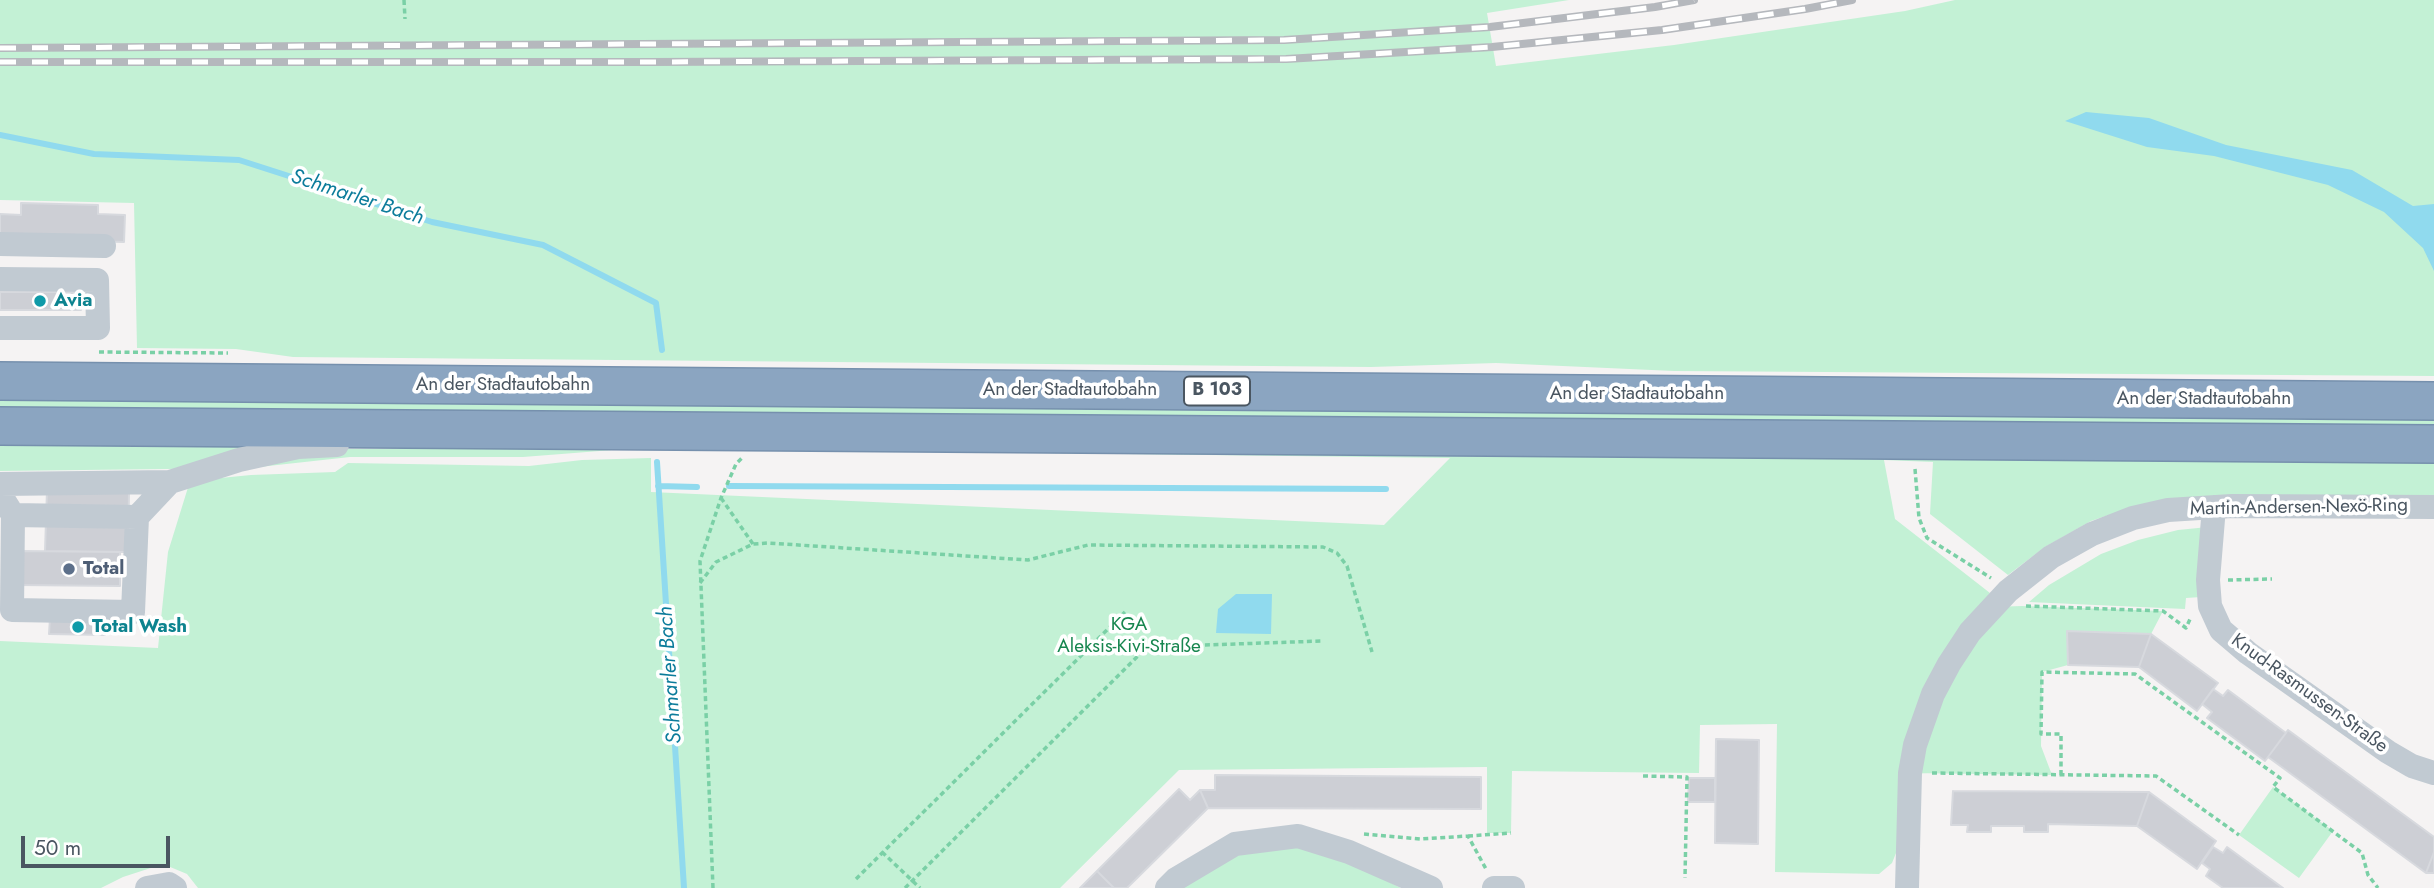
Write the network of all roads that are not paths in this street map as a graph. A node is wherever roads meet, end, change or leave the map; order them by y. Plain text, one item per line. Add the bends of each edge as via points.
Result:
1 (0, 244) edge
2 (104, 246) dead end
3 (0, 279) edge
4 (0, 328) edge
5 (0, 366) edge
6 (0, 381) edge
7 (264, 383) junction
8 (2434, 401) edge
9 (0, 426) edge
10 (434, 430) junction
11 (2434, 444) edge
12 (170, 482) junction
13 (0, 484) edge
14 (0, 492) edge
15 (2214, 507) junction
16 (2434, 507) edge
17 (13, 515) junction
18 (138, 517) junction
19 (2434, 773) edge
20 (1492, 882) edge
21 (147, 888) edge
22 (175, 888) edge
23 (1167, 888) edge
24 (1431, 888) edge
25 (1513, 888) edge
26 (1907, 888) edge

1 - 2 street
3 - 4 street via 97,280 98,304 98,328
5 - 7 street via 199,368
6 - 7 highway, An der Stadtautobahn / B 103
7 - 8 highway, An der Stadtautobahn / B 103
9 - 10 highway
10 - 11 highway
10 - 12 street via 404,443 298,447
12 - 13 street
12 - 18 street
14 - 17 street
15 - 16 street, Martin-Andersen-Nexö-Ring
15 - 19 street, Knud-Rasmussen-Straße via 2208,580 2210,606 2221,630 2388,752
15 - 26 street, Martin-Andersen-Nexö-Ring via 2145,515 2092,534 2051,557 2008,591 1970,632 1949,664 1915,745
17 - 18 street
17 - 18 street via 12,610 120,612 134,612
20 - 25 street
21 - 22 street via 169,884
23 - 24 street via 1236,844 1298,836 1349,852

